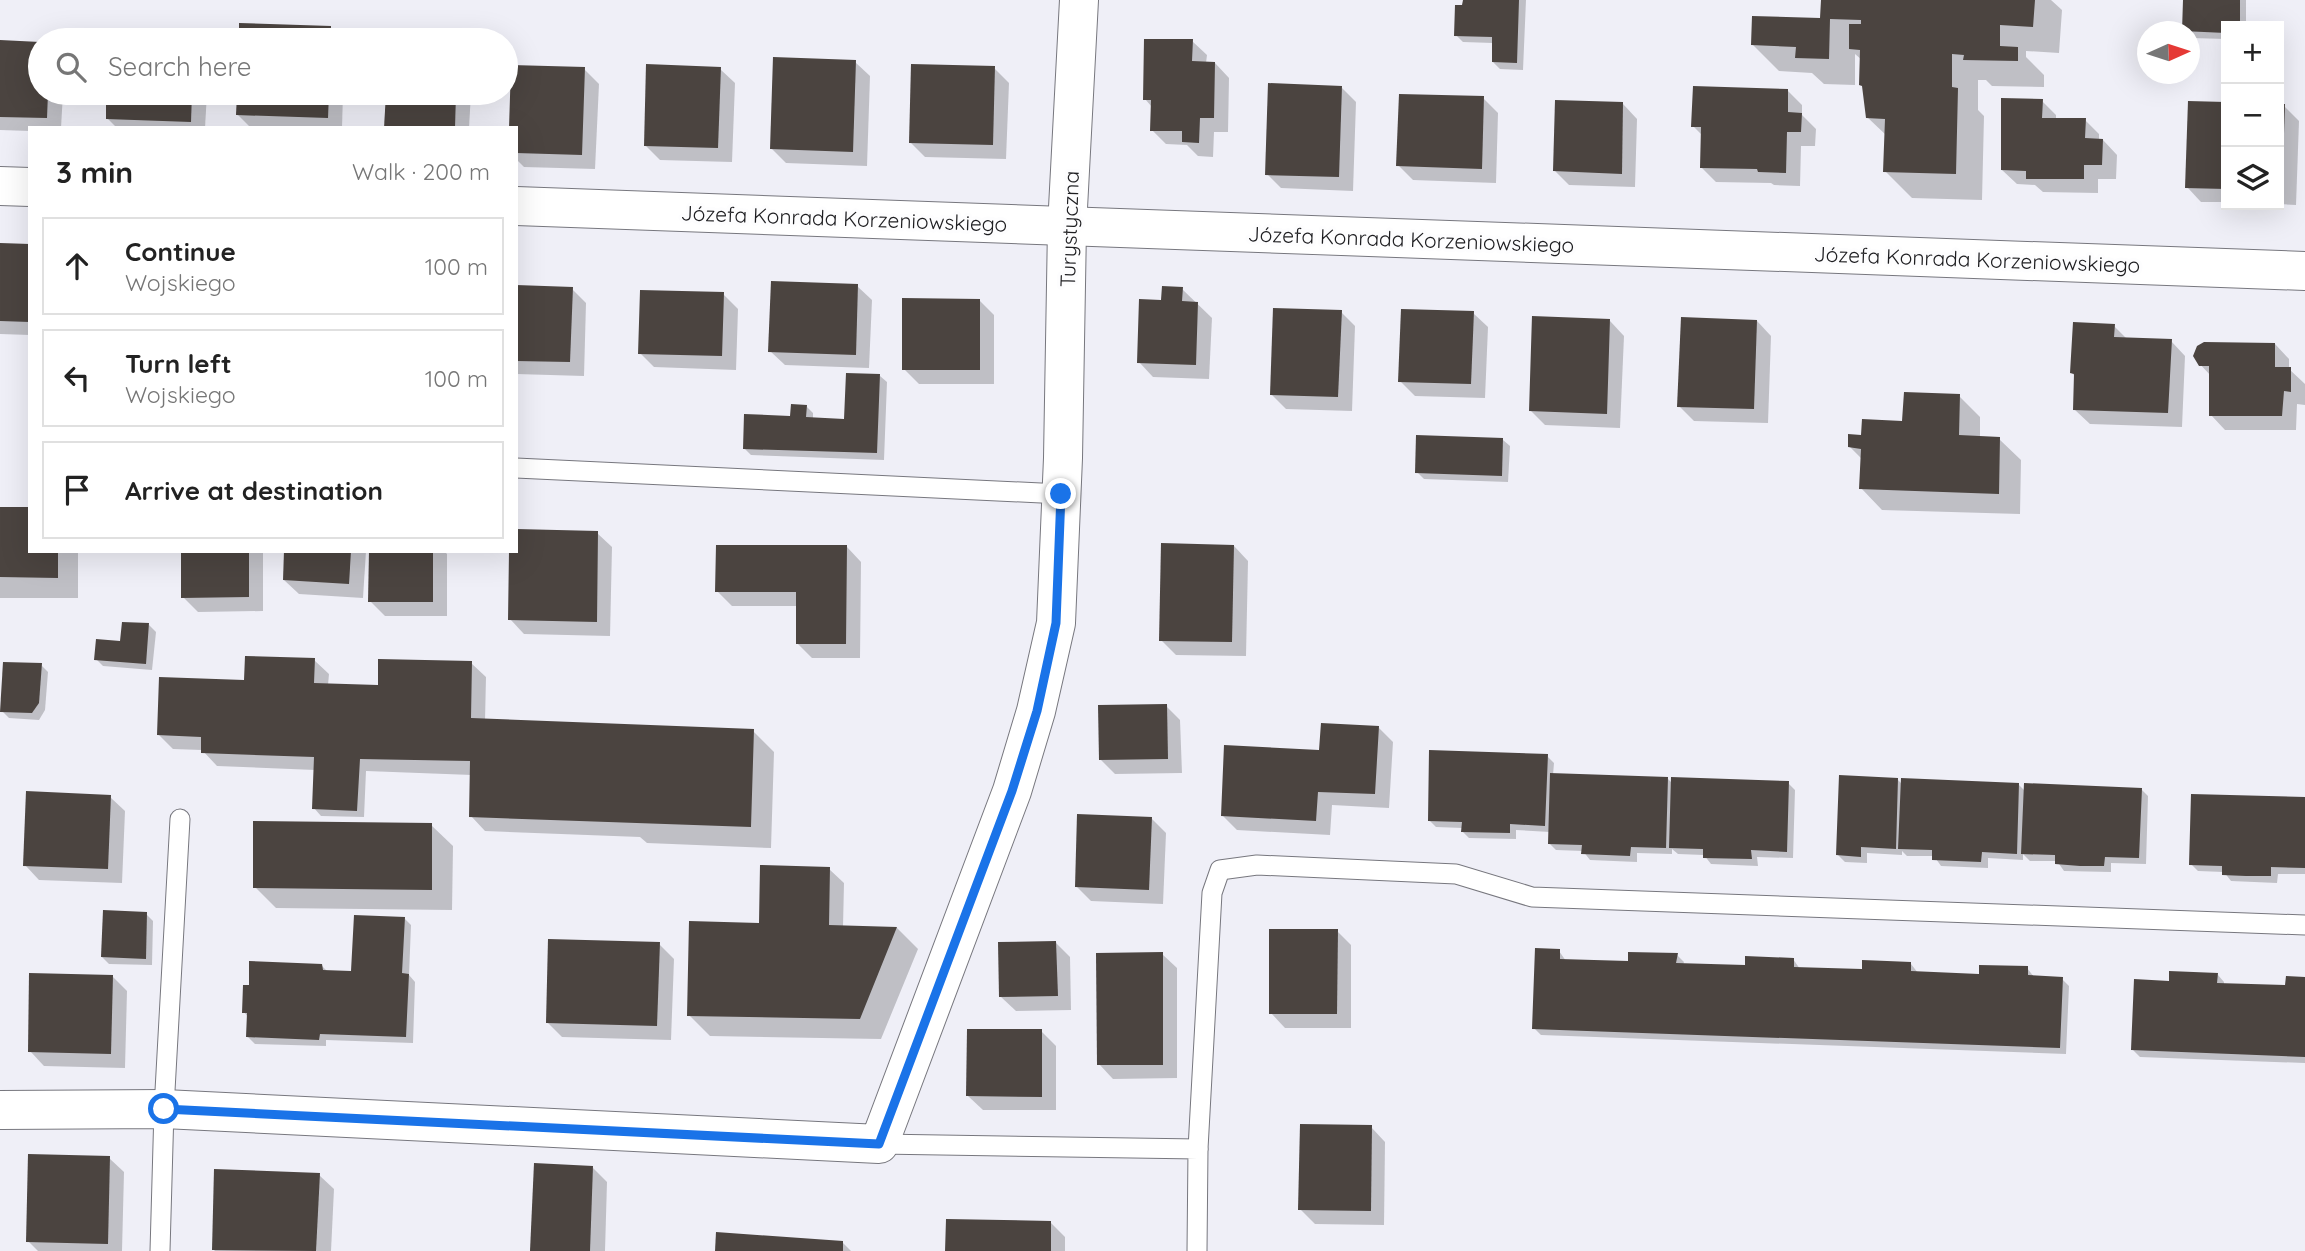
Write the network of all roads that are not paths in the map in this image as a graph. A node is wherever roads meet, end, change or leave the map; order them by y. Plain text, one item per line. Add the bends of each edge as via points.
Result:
1 (1079, 0) edge
2 (0, 186) edge
3 (28, 187) edge
4 (518, 206) edge
5 (1067, 227) junction
6 (2305, 271) edge
7 (518, 468) edge
8 (1062, 476) junction
9 (180, 819) dead end
10 (2305, 925) edge
11 (164, 1109) junction
12 (0, 1110) edge
13 (879, 1144) junction
14 (1198, 1149) junction
15 (160, 1251) edge
16 (1197, 1251) edge

1 - 5 street, Turystyczna
2 - 3 street
4 - 5 street, Józefa Konrada Korzeniowskiego
5 - 6 street, Józefa Konrada Korzeniowskiego
5 - 8 street, Turystyczna
7 - 8 lane
8 - 13 street, Turystyczna via 1056,623 1037,711 1012,791
9 - 11 lane
10 - 14 lane via 1532,897 1456,874 1257,865 1220,870 1212,893
11 - 12 street
11 - 13 street
11 - 15 lane
13 - 14 lane
14 - 16 lane

